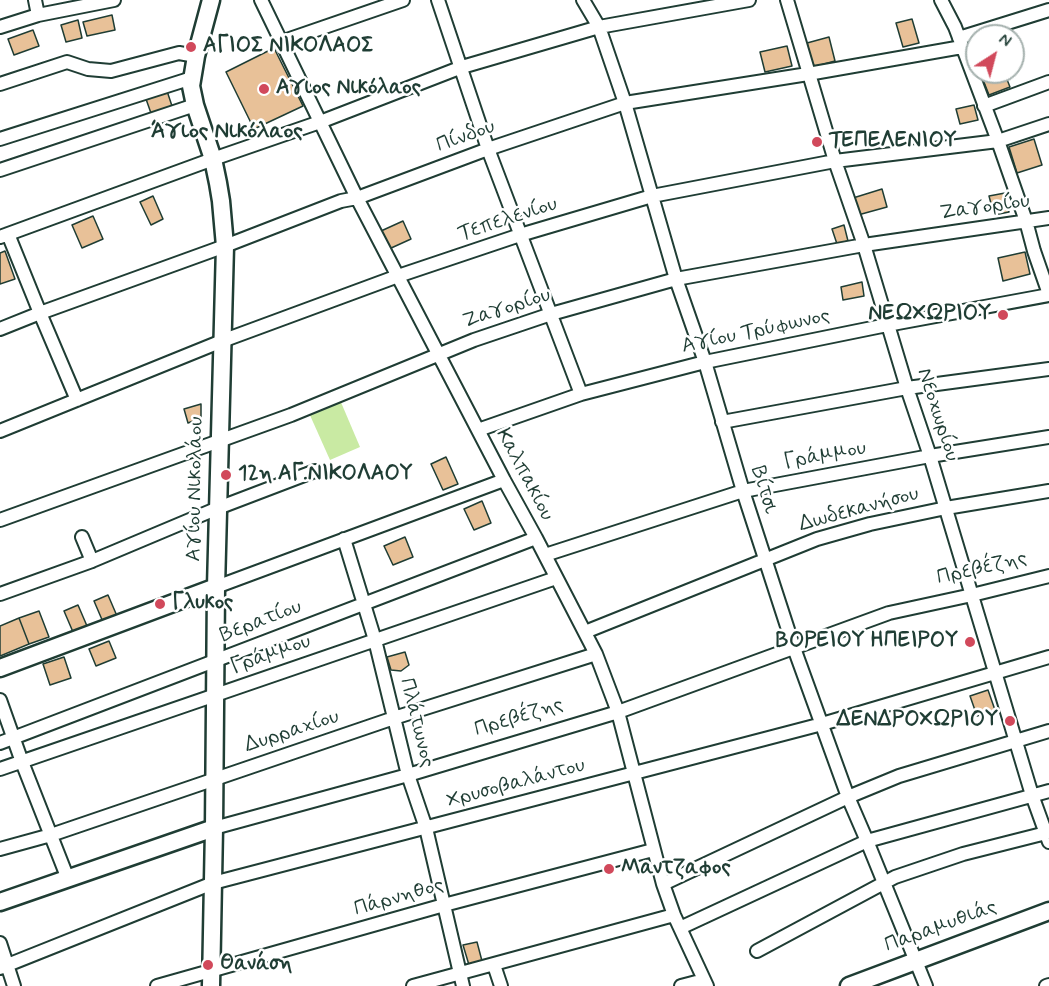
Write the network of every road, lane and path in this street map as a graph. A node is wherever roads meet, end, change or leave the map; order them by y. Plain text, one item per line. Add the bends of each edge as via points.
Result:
1 (35, 0) edge
2 (114, 0) edge
3 (211, 0) edge
4 (261, 0) edge
5 (403, 0) edge
6 (438, 0) edge
7 (583, 0) edge
8 (749, 0) edge
9 (787, 0) edge
10 (941, 0) edge
11 (1049, 10) edge
12 (38, 15) junction
13 (0, 27) edge
14 (599, 27) junction
15 (281, 42) junction
16 (961, 43) junction
17 (196, 57) junction
18 (462, 67) junction
19 (808, 74) junction
20 (192, 78) junction
21 (1049, 82) edge
22 (0, 84) edge
23 (625, 103) junction
24 (195, 105) junction
25 (984, 106) junction
26 (320, 122) junction
27 (1049, 124) edge
28 (0, 139) edge
29 (998, 141) junction
30 (488, 150) junction
31 (213, 159) junction
32 (835, 161) junction
33 (0, 170) edge
34 (652, 196) junction
35 (357, 198) junction
36 (1049, 218) edge
37 (1026, 221) junction
38 (4, 235) edge
39 (520, 235) junction
40 (864, 245) junction
41 (225, 246) junction
42 (398, 276) junction
43 (676, 279) junction
44 (1049, 294) edge
45 (40, 313) junction
46 (551, 314) junction
47 (887, 325) junction
48 (0, 329) edge
49 (222, 341) junction
50 (438, 354) junction
51 (705, 362) junction
52 (1049, 369) edge
53 (907, 388) junction
54 (581, 394) junction
55 (77, 400) junction
56 (722, 422) junction
57 (478, 430) junction
58 (0, 431) edge
59 (1049, 437) edge
60 (220, 441) junction
61 (930, 456) junction
62 (315, 471) dead end
63 (504, 480) junction
64 (743, 491) junction
65 (1049, 491) edge
66 (218, 508) junction
67 (945, 508) junction
68 (0, 520) edge
69 (82, 537) dead end
70 (536, 538) junction
71 (344, 539) junction
72 (545, 555) junction
73 (764, 560) junction
74 (92, 561) junction
75 (1049, 576) edge
76 (556, 578) junction
77 (216, 587) junction
78 (0, 594) edge
79 (972, 596) junction
80 (364, 604) junction
81 (585, 632) junction
82 (375, 640) junction
83 (794, 648) junction
84 (596, 654) junction
85 (1049, 657) edge
86 (216, 660) junction
87 (0, 668) edge
88 (994, 672) junction
89 (216, 695) junction
90 (0, 700) edge
91 (618, 712) junction
92 (394, 718) junction
93 (822, 724) junction
94 (1049, 731) edge
95 (14, 738) junction
96 (1016, 740) junction
97 (0, 743) edge
98 (22, 762) junction
99 (0, 769) edge
100 (634, 774) junction
101 (408, 775) junction
102 (215, 778) junction
103 (1049, 791) edge
104 (1032, 795) junction
105 (848, 797) junction
106 (214, 828) junction
107 (426, 828) junction
108 (51, 835) junction
109 (1047, 837) edge
110 (867, 841) junction
111 (0, 849) edge
112 (653, 850) junction
113 (68, 879) junction
114 (884, 882) junction
115 (213, 883) junction
116 (663, 884) junction
117 (0, 902) edge
118 (444, 905) junction
119 (1049, 911) edge
120 (674, 915) junction
121 (680, 928) junction
122 (0, 943) edge
123 (757, 951) dead end
124 (916, 960) junction
125 (494, 965) junction
126 (4, 967) edge
127 (211, 978) edge
128 (462, 980) edge
129 (705, 983) edge
130 (14, 986) edge
131 (157, 986) edge
132 (413, 986) edge
133 (501, 986) edge
134 (681, 986) edge
135 (849, 986) edge
136 (926, 986) edge

1 - 12 street
2 - 12 street
3 - 17 street, Αγίου Νικολάου
4 - 15 street, Καλπακίου
5 - 15 street
6 - 18 street
7 - 14 street, Βίτσι
8 - 14 street
9 - 19 street, Νεοχωρίου
10 - 16 street
11 - 16 street, Πίνδου
12 - 13 street
14 - 18 street
14 - 23 street, Βίτσι
15 - 26 street, Καλπακίου
16 - 19 street, Πίνδου
16 - 25 street
17 - 20 street, Αγίου Νικολάου
17 - 22 street via 179,53 111,71 67,62
18 - 26 street
18 - 30 street
19 - 23 street, Πίνδου
19 - 32 street, Νεοχωρίου
20 - 24 street, Αγίου Νικολάου
20 - 28 street
21 - 25 street
23 - 30 street, Πίνδου
23 - 34 street, Βίτσι
24 - 31 street, Αγίου Νικολάου
24 - 33 street
25 - 29 street
26 - 31 street
26 - 35 street, Καλπακίου
27 - 29 street, Τεπελενίου
29 - 32 street, Τεπελενίου
29 - 37 street
30 - 35 street, Πίνδου
30 - 39 street
31 - 38 street
31 - 41 street, Αγίου Νικολάου
32 - 34 street, Τεπελενίου
32 - 40 street, Νεοχωρίου
34 - 39 street, Τεπελενίου
34 - 43 street, Βίτσι
35 - 41 street, Πίνδου
35 - 42 street, Καλπακίου
36 - 37 street, Ζαγορίου
37 - 40 street, Ζαγορίου
37 - 44 street
38 - 45 street
39 - 42 street, Τεπελενίου
39 - 46 street
40 - 43 street, Ζαγορίου
40 - 47 street, Νεοχωρίου
41 - 45 street, Πίνδου
41 - 49 street, Αγίου Νικολάου
42 - 49 street, Τεπελενίου
42 - 50 street, Καλπακίου
43 - 46 street, Ζαγορίου
43 - 51 street, Βίτσι
44 - 47 street, Αγίου Τρύφωνος
45 - 48 street, Πίνδου
45 - 55 street
46 - 50 street, Ζαγορίου
46 - 54 street
47 - 51 street, Αγίου Τρύφωνος
47 - 53 street, Νεοχωρίου
49 - 55 street, Τεπελενίου
49 - 60 street, Αγίου Νικολάου
50 - 57 street, Καλπακίου
50 - 60 street, Ζαγορίου
51 - 54 street, Αγίου Τρύφωνος
51 - 56 street, Βίτσι
52 - 53 street
53 - 56 street
53 - 61 street, Νεοχωρίου
54 - 57 street, Αγίου Τρύφωνος
55 - 58 street, Τεπελενίου
56 - 64 street, Βίτσι
57 - 63 street, Καλπακίου
59 - 61 street, Γράμμου
60 - 66 street, Αγίου Νικολάου
60 - 68 street, Ζαγορίου
61 - 64 street, Γράμμου
61 - 67 street, Νεοχωρίου
62 - 66 street
63 - 70 street, Καλπακίου
63 - 71 street
64 - 72 street, Γράμμου
64 - 73 street, Βίτσι
65 - 67 street, Δωδεκανήσου
66 - 74 street
66 - 77 street, Αγίου Νικολάου
67 - 73 street, Δωδεκανήσου via 817,538
67 - 79 street, Νεοχωρίου
69 - 74 street
70 - 72 street, Καλπακίου
70 - 80 street, Βερατίου
71 - 77 street
71 - 80 street, Πλάτωνος
72 - 76 street, Καλπακίου
73 - 81 street, Δωδεκανήσου
73 - 83 street, Βίτσι
74 - 78 street
75 - 79 street, Πρεβέζης
76 - 81 street, Καλπακίου
76 - 82 street, Γράμμου
77 - 86 street, Αγίου Νικολάου
77 - 87 street
79 - 83 street, Πρεβέζης via 888,613
79 - 88 street, Νεοχωρίου
80 - 82 street, Πλάτωνος
80 - 86 street, Βερατίου
81 - 84 street, Καλπακίου
82 - 89 street, Γράμμου
82 - 92 street, Πλάτωνος
83 - 91 street, Πρεβέζης
83 - 93 street, Βίτσι
84 - 91 street, Καλπακίου
84 - 92 street, Δυρραχίου
85 - 88 street, Χρυσοβαλάντου
86 - 89 street, Αγίου Νικολάου
86 - 95 street, Βερατίου
88 - 93 street, Χρυσοβαλάντου
88 - 96 street, Νεοχωρίου
89 - 98 street, Γράμμου
89 - 102 street, Αγίου Νικολάου
90 - 95 street
91 - 100 street, Καλπακίου
91 - 101 street, Πρεβέζης
92 - 101 street, Πλάτωνος
92 - 102 street, Δυρραχίου
93 - 100 street, Χρυσοβαλάντου
93 - 105 street, Βίτσι
94 - 96 street
95 - 97 street, Βερατίου
95 - 98 street
96 - 104 street, Νεοχωρίου
96 - 105 street via 899,776
98 - 99 street, Γράμμου
98 - 108 street
100 - 107 street, Χρυσοβαλάντου
100 - 112 street, Καλπακίου
101 - 106 street, Πρεβέζης
101 - 107 street, Πλάτωνος
102 - 106 street, Αγίου Νικολάου
102 - 108 street, Δυρραχίου
103 - 104 street
104 - 109 street, Νεοχωρίου
104 - 110 street
105 - 110 street, Βίτσι
105 - 116 street
106 - 113 street, Πρεβέζης
106 - 115 street, Αγίου Νικολάου
107 - 115 street, Χρυσοβαλάντου
107 - 118 street, Πλάτωνος
108 - 111 street, Δυρραχίου
108 - 113 street
109 - 114 street via 963,854
110 - 114 street, Βίτσι
110 - 121 street
112 - 116 street, Καλπακίου
112 - 118 street, Πάρνηθος
113 - 117 street, Πρεβέζης
114 - 123 street
114 - 124 street, Βίτσι
115 - 126 street, Χρυσοβαλάντου
115 - 127 street, Αγίου Νικολάου
116 - 120 street, Καλπακίου
118 - 127 street, Πάρνηθος
118 - 128 street, Πλάτωνος
119 - 124 street, Παραμυθιάς
120 - 121 street, Καλπακίου
120 - 125 street
121 - 129 street, Καλπακίου
122 - 126 street
124 - 135 street, Παραμυθιάς
124 - 136 street, Βίτσι
125 - 128 street
125 - 133 street
126 - 130 street
127 - 131 street, Πάρνηθος
128 - 132 street
129 - 134 street

